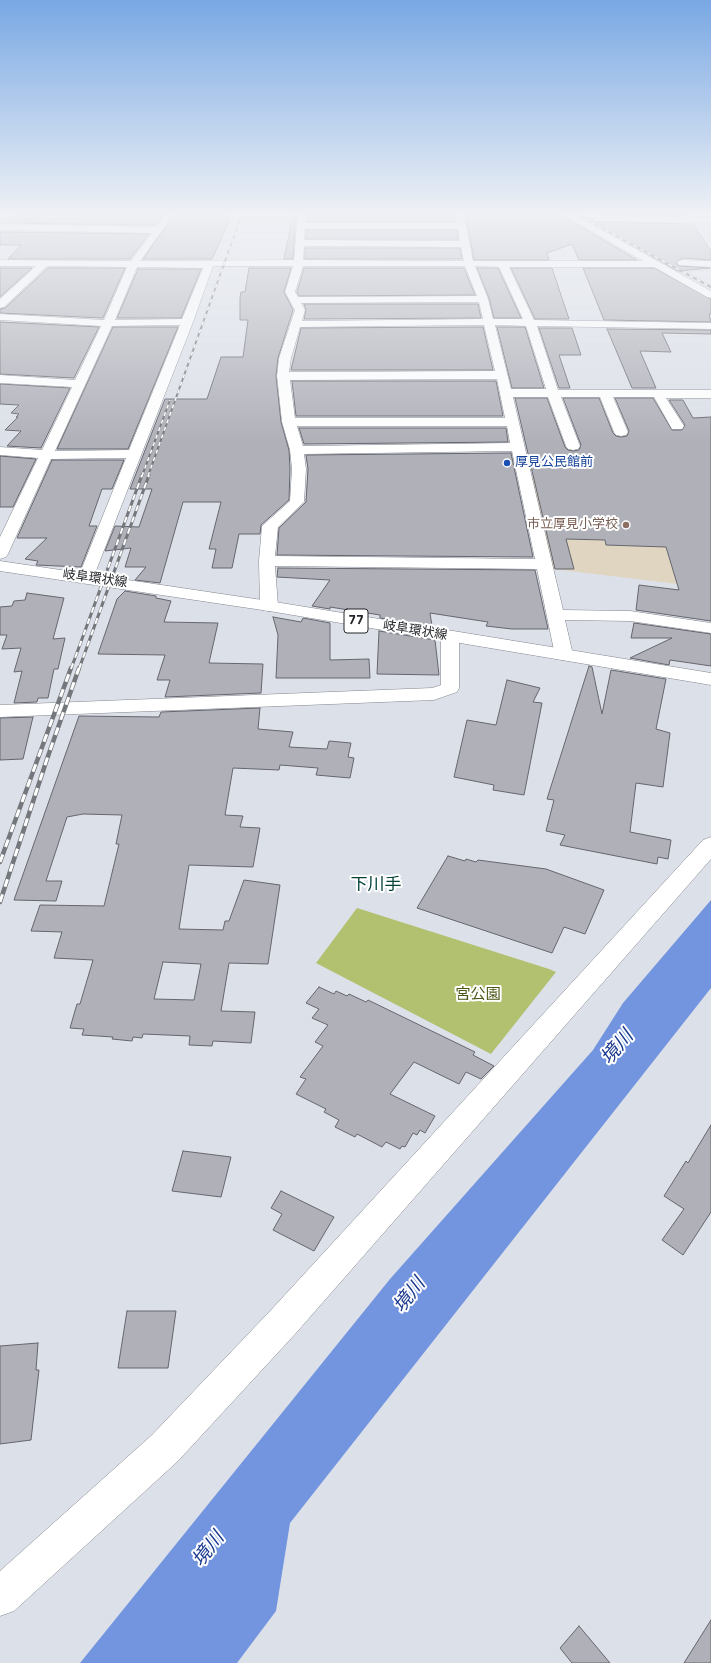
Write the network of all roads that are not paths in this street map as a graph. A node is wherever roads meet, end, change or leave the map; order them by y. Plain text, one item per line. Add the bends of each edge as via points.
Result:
1 (18, 289) edge
2 (123, 289) edge
3 (200, 289) edge
4 (291, 289) edge
5 (479, 289) edge
6 (514, 289) edge
7 (701, 289) edge
8 (711, 294) edge
9 (483, 299) junction
10 (294, 300) junction
11 (0, 305) edge
12 (0, 317) edge
13 (188, 322) junction
14 (489, 322) junction
15 (530, 322) junction
16 (108, 323) junction
17 (297, 324) junction
18 (711, 326) edge
19 (502, 375) junction
20 (283, 376) junction
21 (0, 379) edge
22 (79, 384) junction
23 (506, 393) junction
24 (553, 394) junction
25 (605, 394) junction
26 (658, 394) junction
27 (711, 394) edge
28 (289, 422) junction
29 (512, 422) junction
30 (677, 426) dead end
31 (620, 432) dead end
32 (573, 446) dead end
33 (518, 447) junction
34 (297, 450) junction
35 (0, 451) edge
36 (135, 454) junction
37 (46, 455) junction
38 (0, 554) edge
39 (267, 561) junction
40 (544, 564) junction
41 (0, 566) edge
42 (86, 578) junction
43 (269, 606) junction
44 (555, 615) junction
45 (711, 628) edge
46 (450, 636) junction
47 (564, 655) junction
48 (711, 679) edge
49 (0, 711) edge
50 (706, 858) edge
51 (0, 1597) edge

1 - 11 street
2 - 16 street
3 - 13 street
4 - 10 street
5 - 9 street
6 - 15 street
7 - 8 street
9 - 10 street
9 - 14 street
10 - 17 street via 300,310
12 - 16 street
13 - 16 street
13 - 36 street
14 - 15 street
14 - 17 street
14 - 19 street
15 - 18 street
15 - 24 street
16 - 22 street
17 - 20 street via 285,358
19 - 20 street
19 - 23 street
20 - 28 street
21 - 22 street
22 - 37 street
23 - 24 street
23 - 29 street
24 - 25 street
24 - 32 street
25 - 26 street
25 - 31 street
26 - 27 street
26 - 30 street
28 - 29 street
28 - 34 street
29 - 33 street
33 - 34 street
33 - 40 street
34 - 39 street via 297,502 270,526
35 - 37 street
36 - 37 street
36 - 42 street
37 - 38 street
39 - 40 street
39 - 43 street
40 - 44 street
41 - 42 street, 岐阜環状線 / 77
42 - 43 street, 岐阜環状線 / 77
43 - 46 street, 岐阜環状線 / 77
44 - 45 street via 630,616
44 - 47 street
46 - 47 street, 岐阜環状線 / 77
46 - 49 street via 450,688 434,694
47 - 48 street, 岐阜環状線 / 77
50 - 51 street via 171,1442

